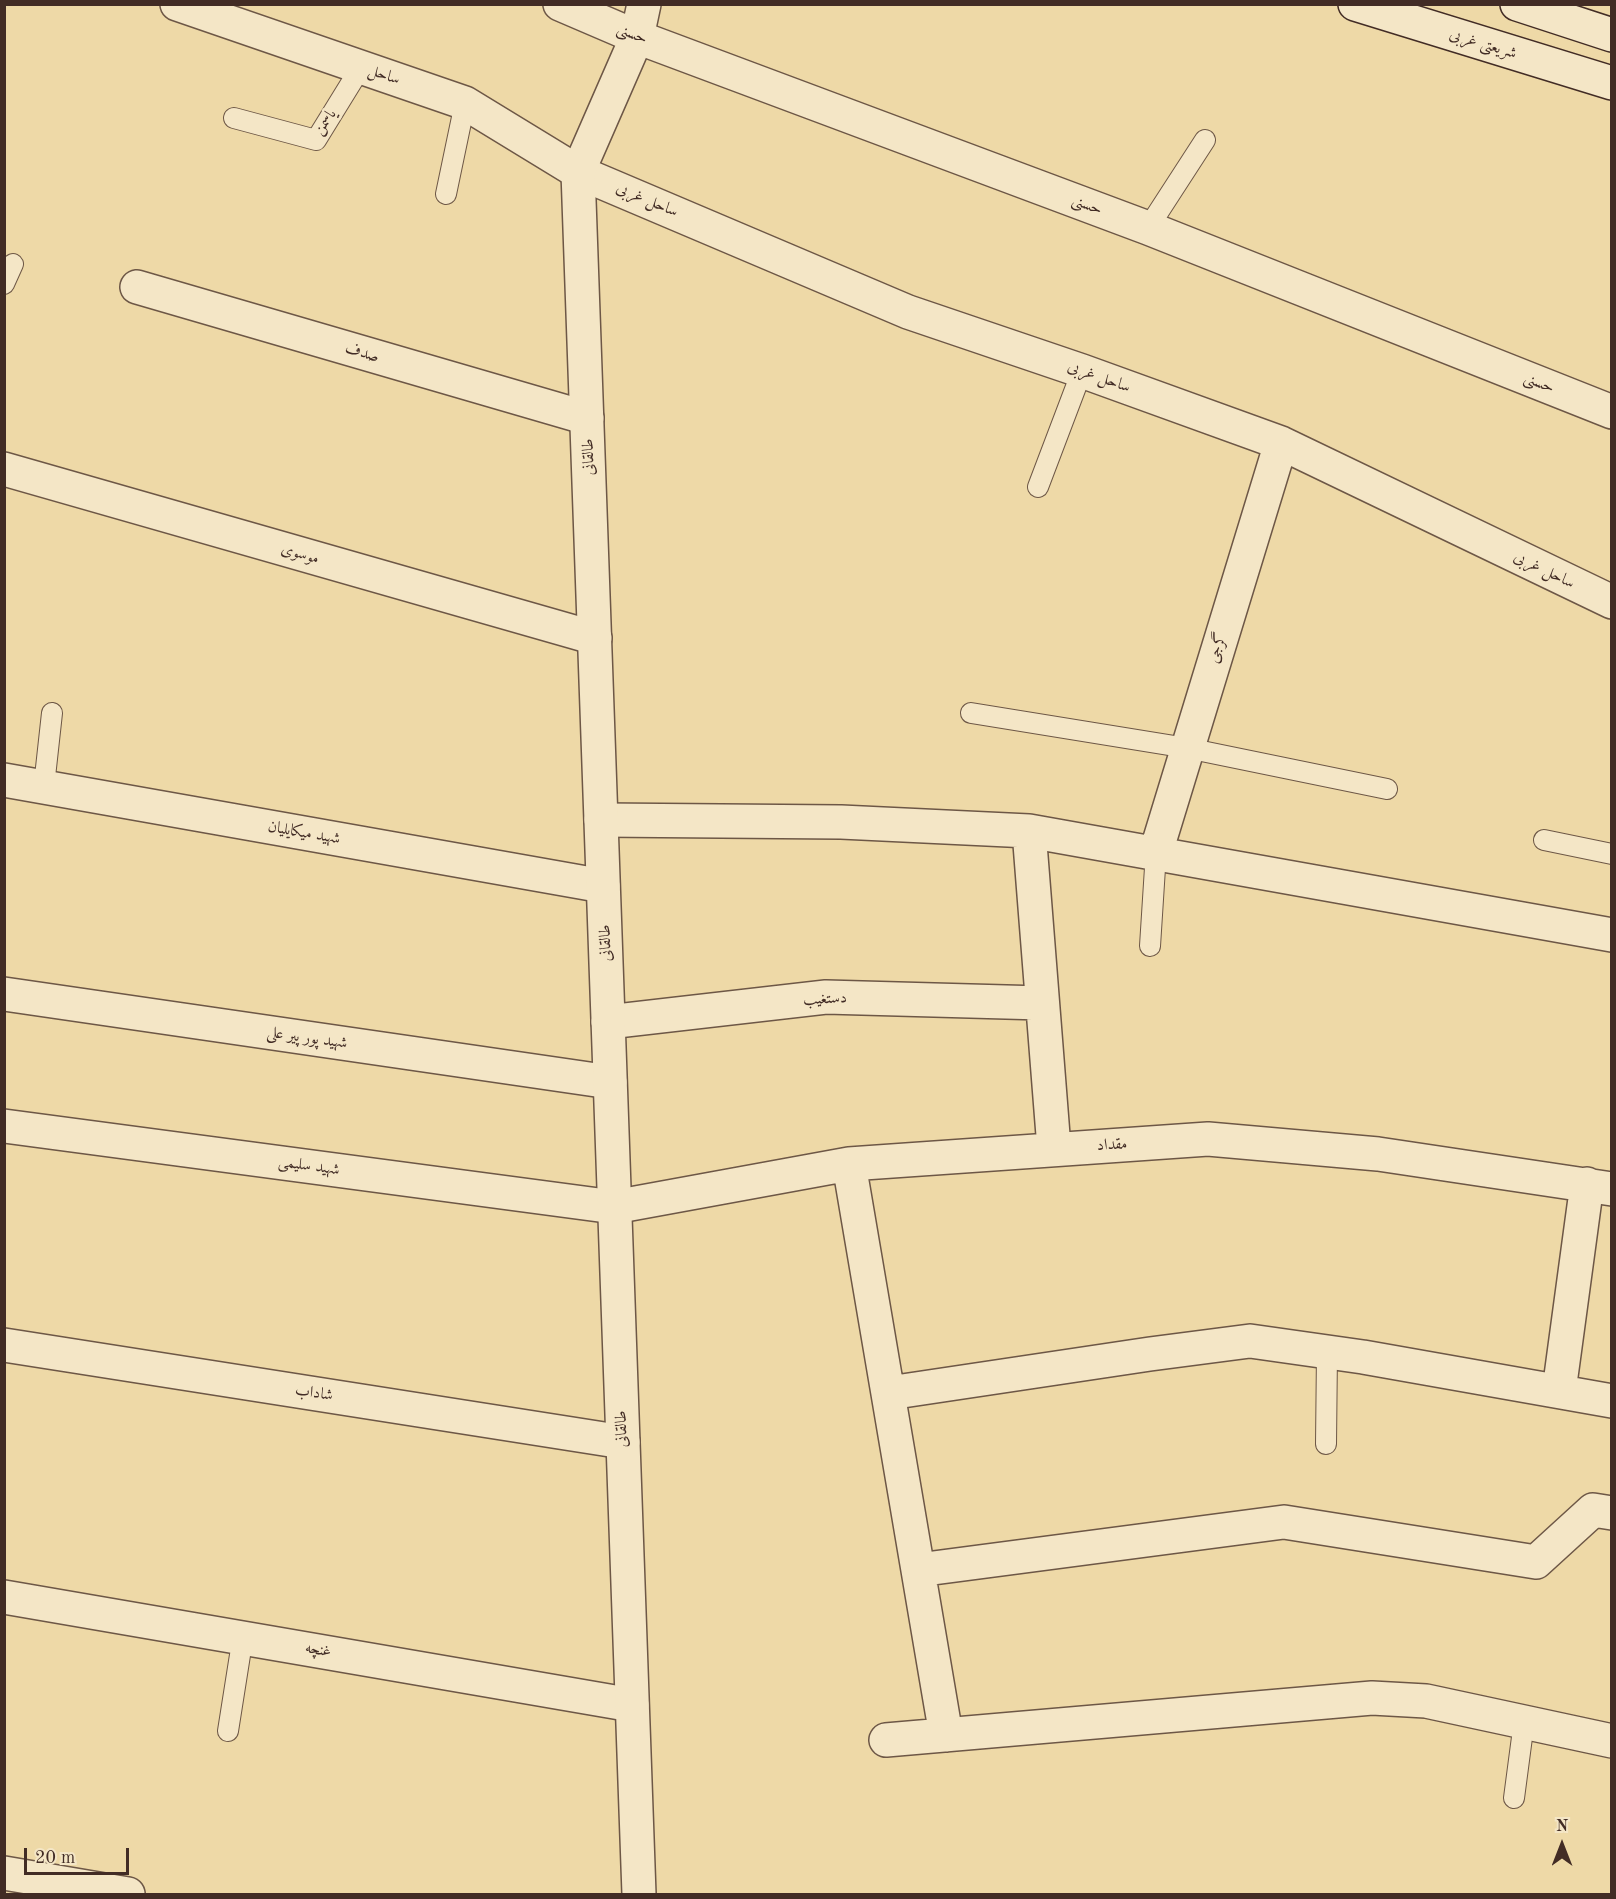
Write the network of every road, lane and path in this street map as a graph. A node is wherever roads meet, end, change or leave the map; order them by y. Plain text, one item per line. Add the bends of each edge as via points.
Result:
1 (177, 4) edge
2 (560, 4) edge
3 (644, 4) edge
4 (1355, 4) edge
5 (1517, 4) edge
6 (1609, 31) edge
7 (637, 37) junction
8 (361, 68) junction
9 (1611, 83) edge
10 (465, 103) junction
11 (234, 118) dead end
12 (1205, 140) dead end
13 (578, 172) junction
14 (446, 194) dead end
15 (1148, 228) junction
16 (13, 264) dead end
17 (4, 284) edge
18 (137, 287) dead end
19 (1082, 371) junction
20 (1611, 412) edge
21 (587, 418) junction
22 (1281, 443) junction
23 (4, 469) edge
24 (1038, 487) dead end
25 (1611, 602) edge
26 (595, 638) junction
27 (52, 713) dead end
28 (971, 713) dead end
29 (1187, 748) junction
30 (4, 780) edge
31 (44, 786) junction
32 (1387, 789) dead end
33 (601, 820) junction
34 (1029, 831) junction
35 (1544, 840) dead end
36 (1156, 852) junction
37 (1611, 854) edge
38 (603, 886) junction
39 (1611, 935) edge
40 (1150, 946) dead end
41 (4, 994) edge
42 (1042, 1003) junction
43 (608, 1023) junction
44 (610, 1082) junction
45 (4, 1126) edge
46 (1054, 1148) junction
47 (849, 1164) junction
48 (1599, 1187) edge
49 (614, 1207) junction
50 (4, 1345) edge
51 (1327, 1352) junction
52 (1559, 1392) junction
53 (889, 1393) junction
54 (1611, 1401) edge
55 (623, 1442) junction
56 (1326, 1444) dead end
57 (1611, 1513) edge
58 (918, 1570) junction
59 (4, 1597) edge
60 (243, 1636) junction
61 (632, 1705) junction
62 (1524, 1722) junction
63 (228, 1731) dead end
64 (946, 1735) junction
65 (886, 1740) dead end
66 (1611, 1741) edge
67 (1514, 1798) dead end
68 (4, 1873) edge
69 (128, 1894) edge
70 (639, 1894) edge

1 - 8 street, ساحل
2 - 7 street, حسنی
3 - 7 street, طالقانی
4 - 9 street, شریعتی غربی
5 - 6 street
7 - 13 street, طالقانی
7 - 15 street, حسنی
8 - 10 street, ساحل
8 - 11 lane, یاسمن via 316,140
10 - 13 street, ساحل
10 - 14 lane
12 - 15 lane
13 - 19 street, ساحل غربی via 908,312
13 - 21 street, طالقانی
15 - 20 street, حسنی
16 - 17 lane
18 - 21 street, صدف
19 - 22 street, ساحل غربی
19 - 24 lane
21 - 26 street, طالقانی
22 - 25 street, ساحل غربی
22 - 29 street, گرجی
23 - 26 street, موسوی
26 - 33 street, طالقانی
27 - 31 lane
28 - 29 lane
29 - 32 lane
29 - 36 street, گرجی
30 - 31 street, شهید میکایلیان
31 - 38 street, شهید میکایلیان
33 - 34 street via 829,822
33 - 38 street, طالقانی
34 - 36 street
34 - 42 street
35 - 37 lane
36 - 39 street
36 - 40 lane
38 - 43 street, طالقانی
41 - 44 street, شهید پور پیر علی
42 - 43 street, دستغیب via 826,997
42 - 46 street
43 - 44 street, طالقانی
44 - 49 street, طالقانی
45 - 49 street, شهید سلیمی
46 - 47 street, مقداد
46 - 48 street, مقداد via 1208,1139 1378,1154
47 - 49 street, مقداد
47 - 53 street
48 - 52 street
49 - 55 street, طالقانی
50 - 55 street, شاداب
51 - 52 street
51 - 53 street via 1251,1341
51 - 56 lane
52 - 54 street
53 - 58 street
55 - 61 street, طالقانی
57 - 58 street via 1593,1510 1536,1562 1284,1522
58 - 64 street
59 - 60 street, غنچه
60 - 61 street, غنچه
60 - 63 lane
61 - 70 street, طالقانی
62 - 64 street via 1426,1701 1372,1698
62 - 66 street
62 - 67 lane
64 - 65 street
68 - 69 street

